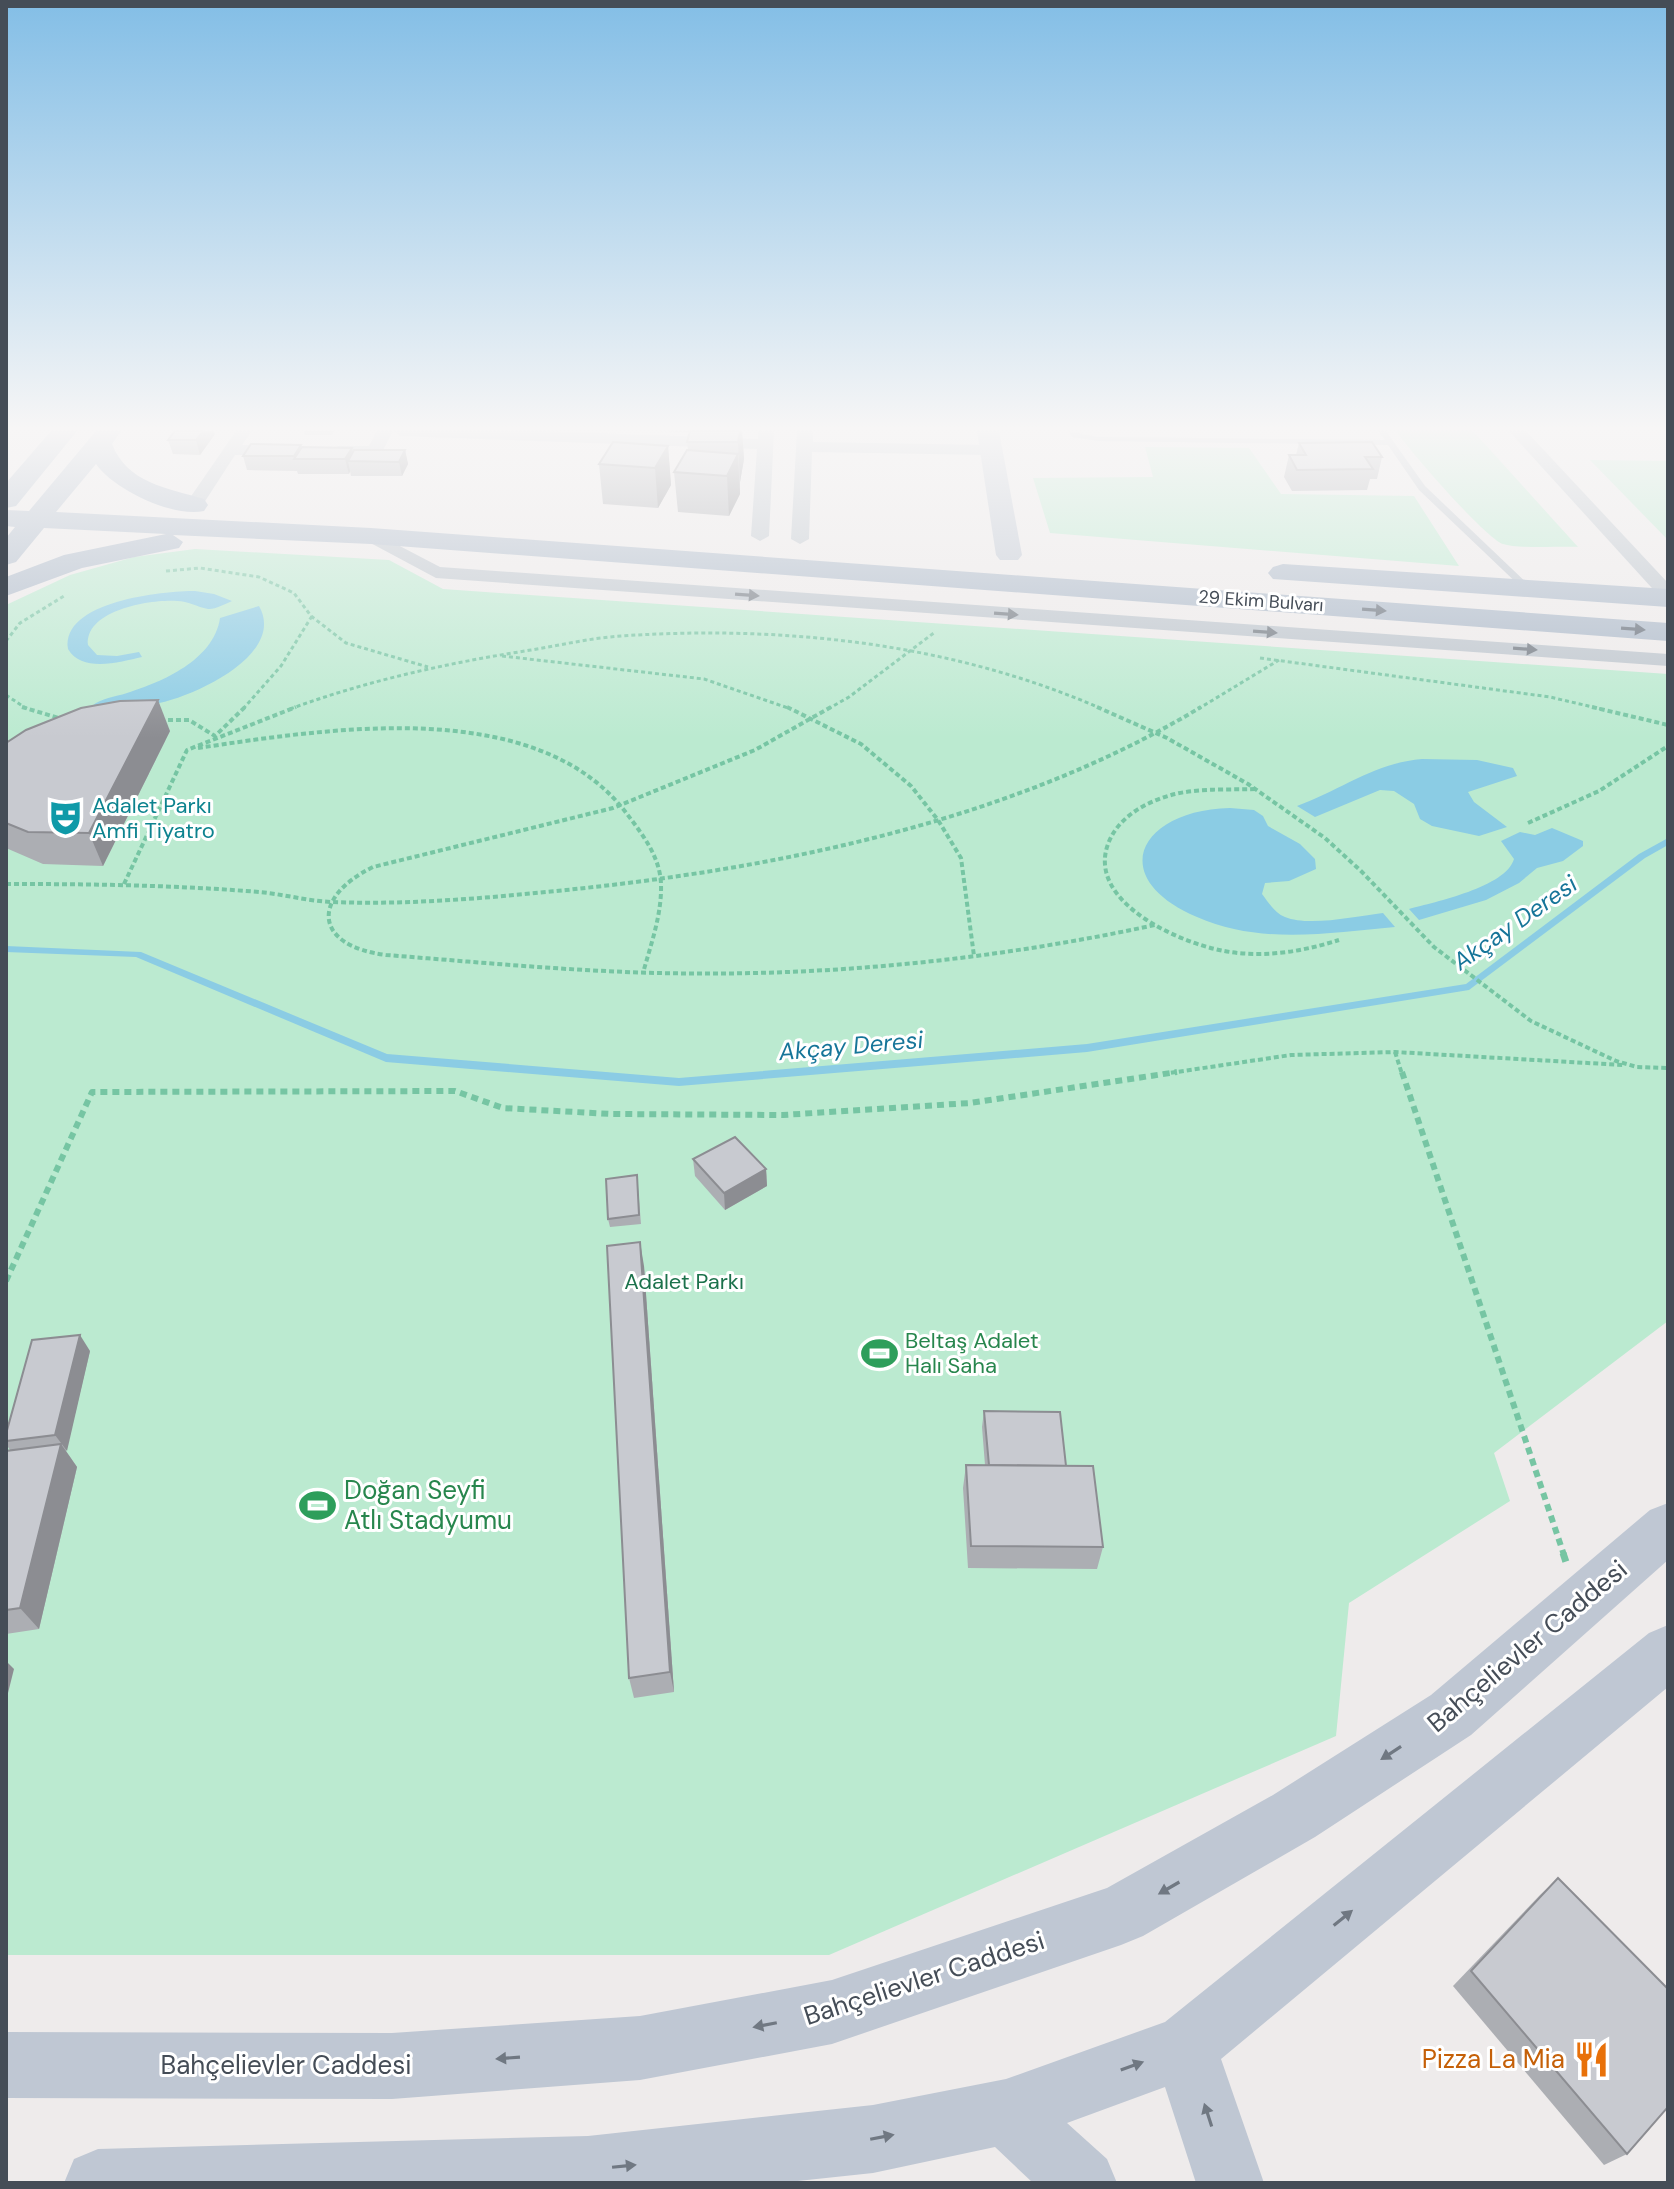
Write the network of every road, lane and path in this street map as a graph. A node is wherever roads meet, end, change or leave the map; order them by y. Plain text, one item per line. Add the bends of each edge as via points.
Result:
1 (26, 533) edge
2 (271, 533) edge
3 (327, 533) edge
4 (800, 533) edge
5 (1005, 533) edge
6 (1469, 533) edge
7 (1610, 533) edge
8 (729, 534) dead end
9 (371, 536) junction
10 (760, 536) joint
11 (800, 539) junction
12 (830, 541) dead end
13 (979, 553) dead end
14 (1009, 555) junction
15 (6, 556) edge
16 (1037, 557) dead end
17 (1258, 571) dead end
18 (157, 572) dead end
19 (6, 587) edge
20 (1528, 589) junction
21 (67, 594) dead end
22 (1668, 596) edge
23 (312, 616) junction
24 (935, 631) dead end
25 (1668, 632) edge
26 (6, 641) edge
27 (908, 652) junction
28 (494, 655) junction
29 (1251, 657) dead end
30 (1279, 660) junction
31 (1668, 660) edge
32 (429, 667) junction
33 (6, 695) edge
34 (812, 718) junction
35 (159, 720) edge
36 (69, 721) edge
37 (1668, 725) edge
38 (1158, 733) junction
39 (1668, 746) edge
40 (187, 750) junction
41 (1256, 789) junction
42 (621, 805) junction
43 (938, 820) junction
44 (1528, 823) dead end
45 (661, 880) junction
46 (6, 884) edge
47 (124, 884) junction
48 (330, 902) junction
49 (1155, 925) junction
50 (1339, 940) dead end
51 (974, 956) junction
52 (643, 973) junction
53 (1395, 1052) junction
54 (1629, 1066) junction
55 (1668, 1068) edge
56 (6, 1281) edge
57 (1668, 1527) edge
58 (1580, 1605) junction
59 (1668, 1652) edge
60 (1185, 2047) junction
61 (6, 2065) edge
62 (1006, 2112) junction
63 (98, 2183) edge
64 (1083, 2183) edge
65 (1230, 2183) edge

1 - 15 main road
2 - 19 main road via 123,550 74,561
3 - 9 main road, 29 Ekim Bulvarı
4 - 11 street
5 - 14 street
6 - 20 lane
7 - 22 street
8 - 10 main road
9 -> 25 main road, 29 Ekim Bulvarı
9 -> 31 street via 436,572
10 - 11 main road
11 - 12 main road
13 - 14 main road
14 - 16 main road
17 - 20 main road, 29 Ekim Bulvarı
18 - 23 path via 200,568 259,577 294,593
20 - 22 main road, 29 Ekim Bulvarı
21 - 26 path via 20,623
23 - 32 path via 346,643
23 - 35 path via 297,648 275,676 215,736 189,720
24 - 27 path
27 - 28 path via 844,640 733,633 620,636
27 - 34 path
27 - 38 path via 1040,683
28 - 32 path
28 - 34 path via 704,679
29 - 30 path
30 - 37 path via 1550,697
30 - 38 path
32 - 40 path via 289,710
33 - 36 path via 23,708
34 - 42 path via 755,750
34 - 43 path via 861,744 911,786
38 - 41 path
38 - 43 path via 1077,770
39 - 44 path via 1599,791
40 - 42 path via 314,730 449,728 502,738 546,754 590,775
40 - 47 path
41 - 49 path via 1176,794 1126,815 1111,831 1104,851 1106,872 1117,894
41 - 54 path via 1325,838 1378,885 1418,933 1529,1020
42 - 45 path via 651,846
42 - 48 path via 373,867 342,886
43 - 45 path
43 - 51 path via 961,858
45 - 48 path via 469,900
45 - 52 path via 660,915
46 - 47 path
47 - 48 path via 262,892
48 - 52 path via 327,922 333,933 358,950 541,970
49 - 50 path via 1199,945 1237,953 1309,950
49 - 51 path via 1062,946
51 - 52 path via 892,966
53 - 54 path
53 - 56 path via 1291,1055 970,1103 783,1115 503,1108 455,1091 92,1092
53 - 58 path
54 - 55 path
57 - 58 street, Bahçelievler Caddesi
58 -> 61 street, Bahçelievler Caddesi via 1451,1715 1294,1816 1121,1914 832,2012 640,2048 408,2065
60 -> 59 street
62 -> 60 street
65 -> 60 street
63 -> 62 street via 588,2170 873,2139
62 - 64 street

